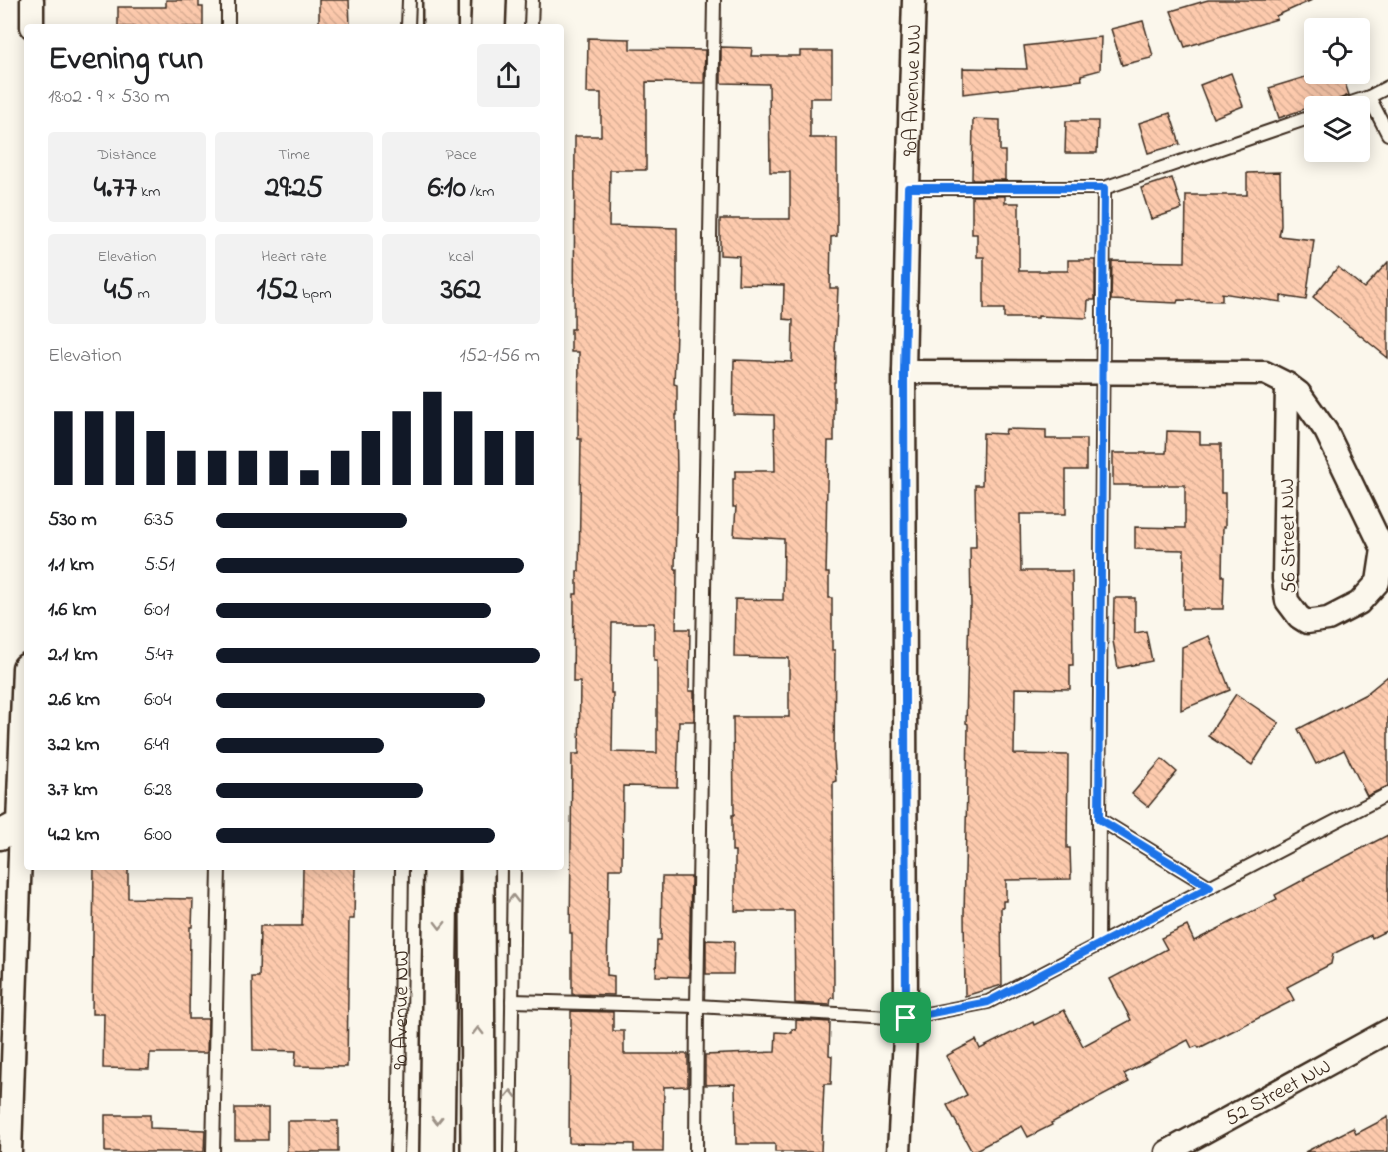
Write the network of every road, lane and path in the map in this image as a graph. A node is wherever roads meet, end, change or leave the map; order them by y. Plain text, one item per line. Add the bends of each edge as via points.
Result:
1 (32, 0) edge
2 (228, 0) edge
3 (409, 0) edge
4 (440, 0) edge
5 (489, 0) edge
6 (532, 0) edge
7 (714, 0) edge
8 (914, 0) edge
9 (32, 24) edge
10 (228, 24) edge
11 (408, 24) edge
12 (440, 24) edge
13 (489, 24) edge
14 (531, 24) edge
15 (1388, 87) edge
16 (1370, 96) edge
17 (1370, 99) edge
18 (1304, 119) edge
19 (1388, 134) edge
20 (908, 188) junction
21 (1104, 188) junction
22 (904, 372) junction
23 (1103, 373) junction
24 (1287, 384) junction
25 (24, 697) edge
26 (1388, 794) edge
27 (1099, 819) junction
28 (10, 830) edge
29 (219, 870) edge
30 (402, 870) edge
31 (441, 870) edge
32 (477, 870) edge
33 (514, 870) edge
34 (1210, 887) junction
35 (1098, 945) junction
36 (512, 1001) junction
37 (697, 1006) junction
38 (906, 1018) junction
39 (1388, 1031) edge
40 (6, 1086) edge
41 (10, 1152) edge
42 (213, 1152) edge
43 (397, 1152) edge
44 (437, 1152) edge
45 (478, 1152) edge
46 (510, 1152) edge
47 (696, 1152) edge
48 (899, 1152) edge
49 (1167, 1152) edge

1 - 9 street
2 - 10 lane
3 - 11 lane
4 - 12 main road
5 - 13 main road
6 - 14 lane
7 - 37 lane
8 - 20 street, 90A Avenue NW
15 - 16 lane
17 - 19 lane
18 - 21 lane
20 - 21 lane
20 - 22 street, 90A Avenue NW
21 - 23 lane
22 - 23 street, 56 Street NW
22 - 38 street, 90A Avenue NW
23 - 24 street, 56 Street NW via 1265,374
23 - 27 lane
24 - 24 street, 56 Street NW via 1284,579 1287,601 1307,622 1328,619 1359,603 1378,582 1383,549 1326,431 1299,393
25 - 28 street
26 - 34 lane
27 - 34 lane
27 - 35 lane
28 - 40 street
29 - 42 lane
30 - 43 lane, 90 Avenue NW
31 -> 44 main road, 90 Avenue NW
45 -> 32 main road
36 -> 33 lane
34 - 35 lane
35 - 38 lane via 988,1002
36 - 37 lane
46 -> 36 lane
37 - 38 lane
37 - 47 lane
38 - 48 street, 90A Avenue NW
39 - 49 street, 52 Street NW
40 - 41 street

